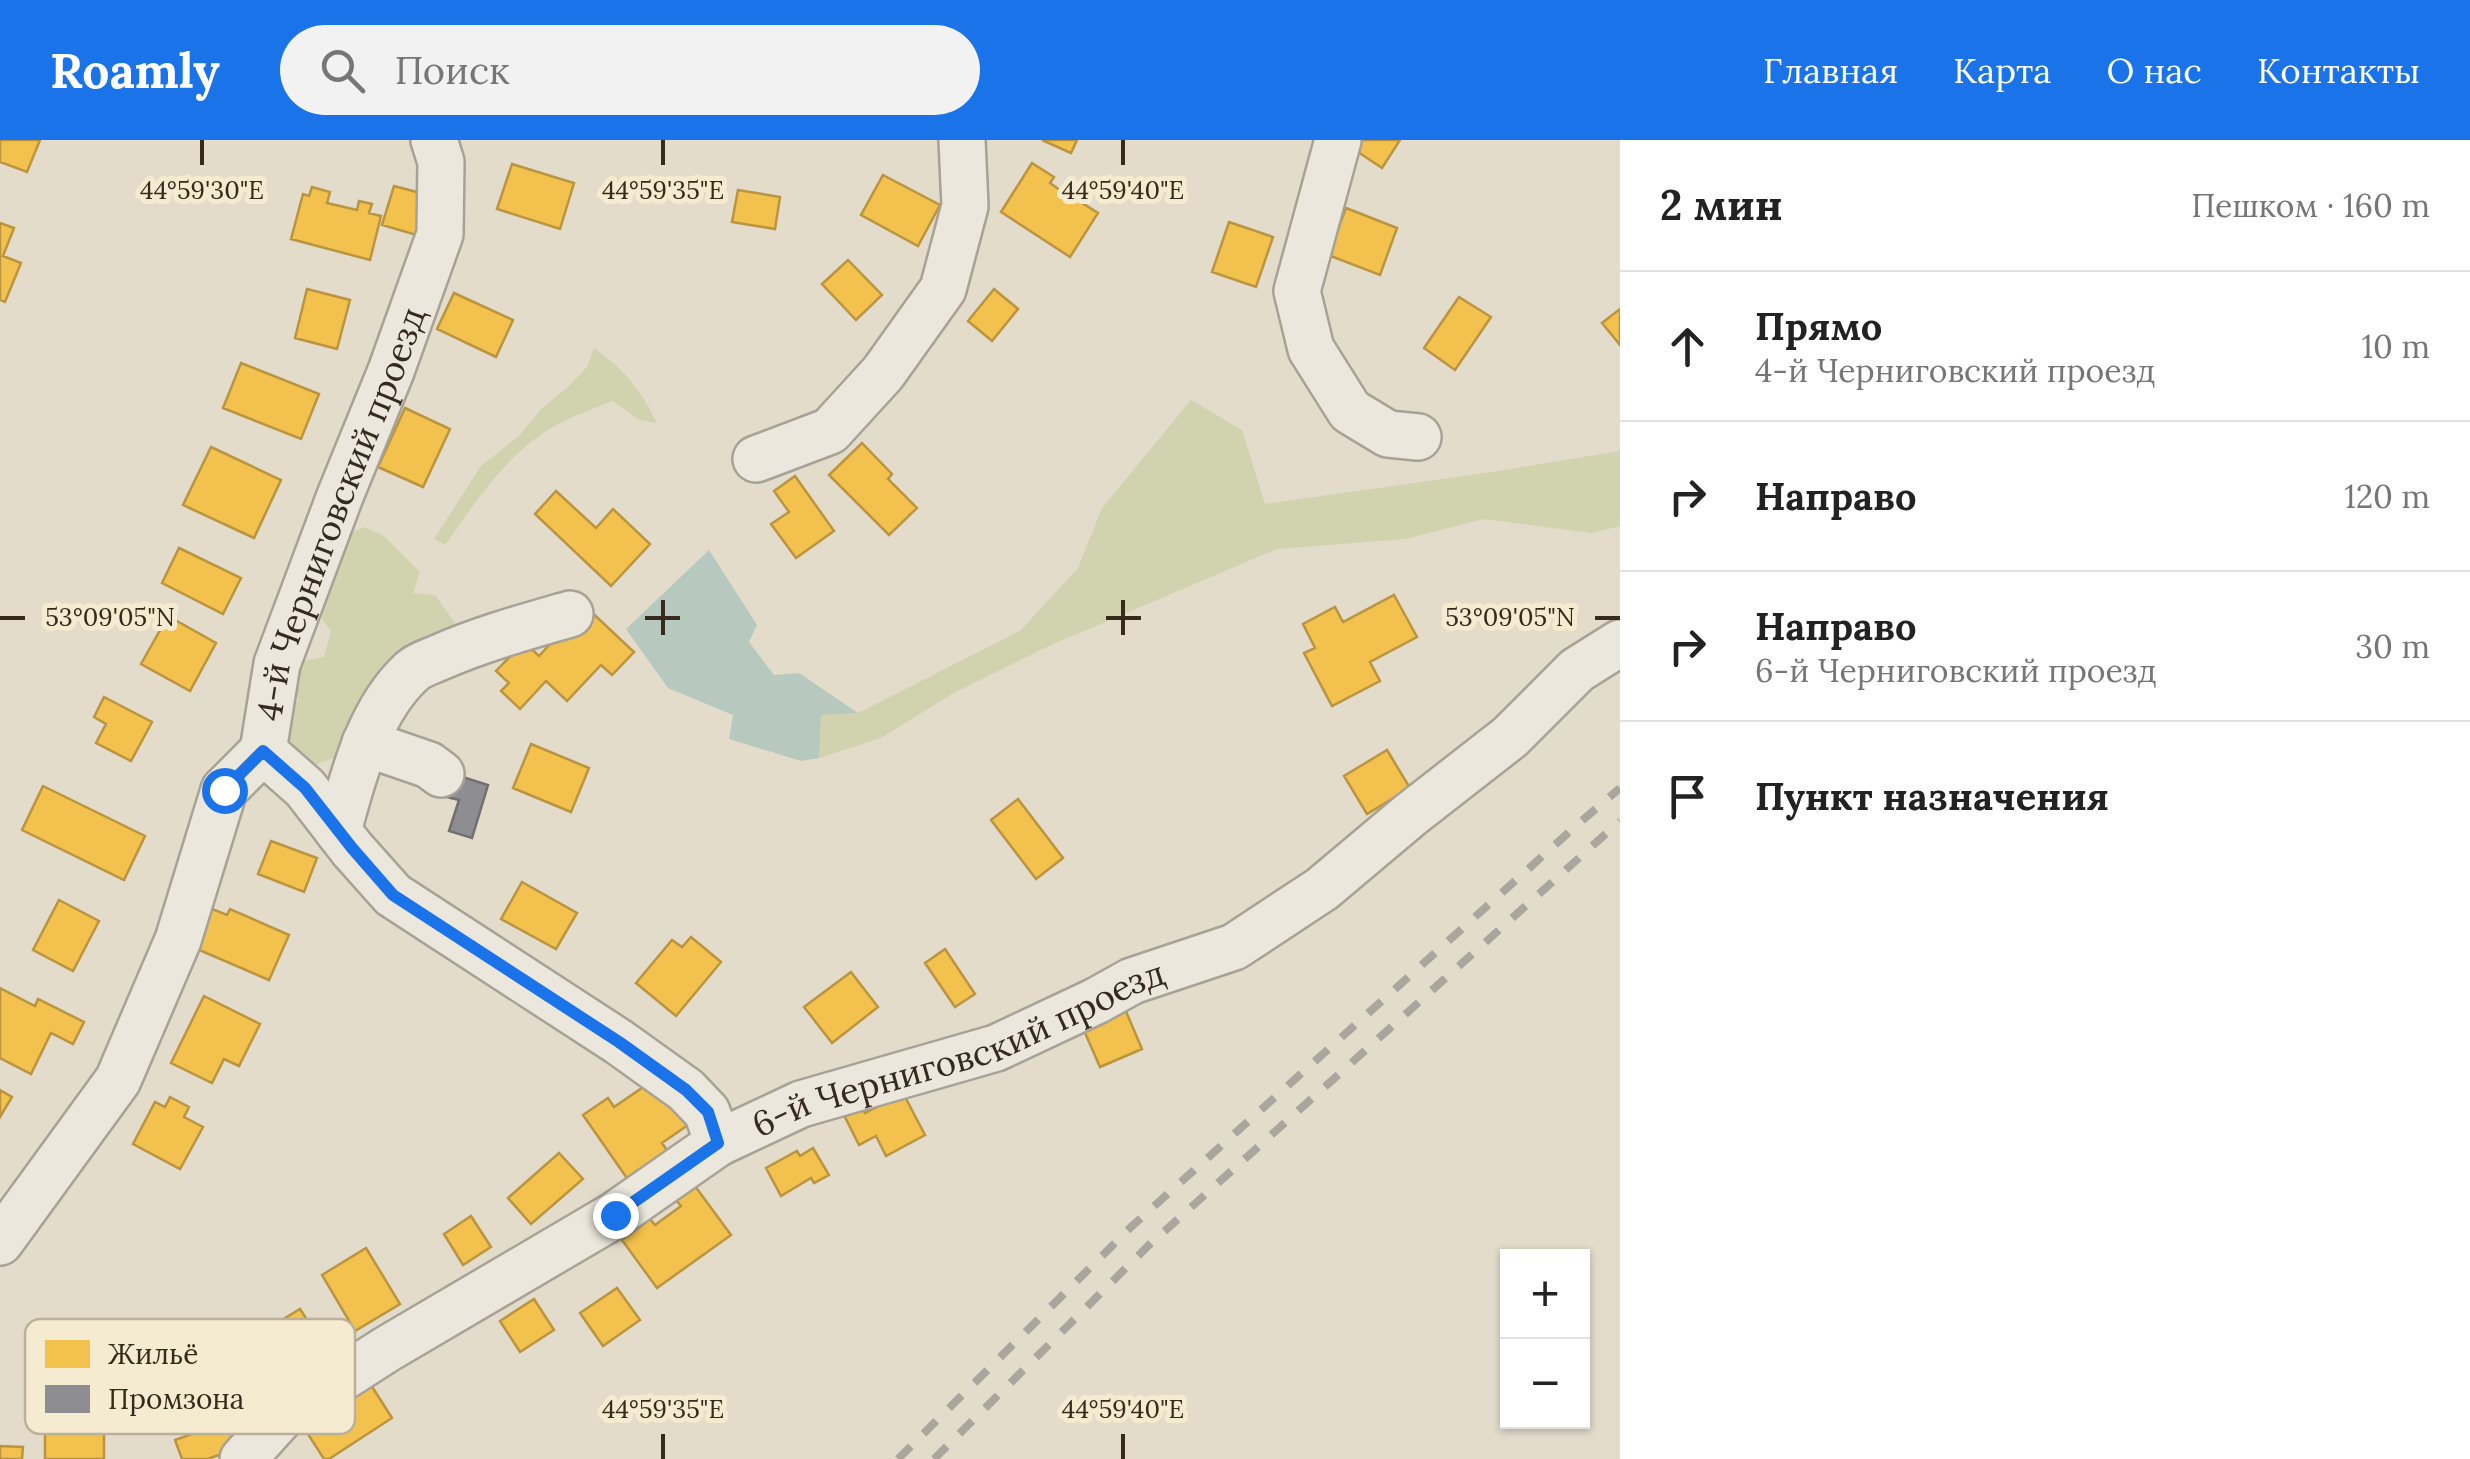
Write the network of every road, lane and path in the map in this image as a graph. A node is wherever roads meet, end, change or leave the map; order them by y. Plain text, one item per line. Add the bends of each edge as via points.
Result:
1 (434, 140) edge
2 (962, 140) edge
3 (1338, 140) edge
4 (1418, 437) dead end
5 (756, 459) dead end
6 (570, 614) dead end
7 (1620, 643) edge
8 (365, 743) junction
9 (263, 751) junction
10 (441, 774) dead end
11 (338, 831) junction
12 (718, 1143) junction
13 (0, 1242) edge
14 (355, 1369) edge
15 (266, 1434) edge
16 (243, 1459) edge

1 - 9 street, 4-й Черниговский проезд via 441,162 440,234 277,664
2 - 5 street via 965,206 943,289 830,430
3 - 4 street via 1297,291 1311,349 1350,411 1388,434
6 - 8 street via 414,669
7 - 12 street, 6-й Черниговский проезд via 1577,670 1510,737 1322,890 1234,947 1132,981 996,1048 801,1104
8 - 10 street
8 - 11 street
9 - 11 street via 305,788
9 - 13 street, 4-й Черниговский проезд via 224,790 178,940 118,1080
11 - 12 street via 393,895 686,1090 708,1112
12 - 14 street, 6-й Черниговский проезд via 615,1215
15 - 16 street, 6-й Черниговский проезд

